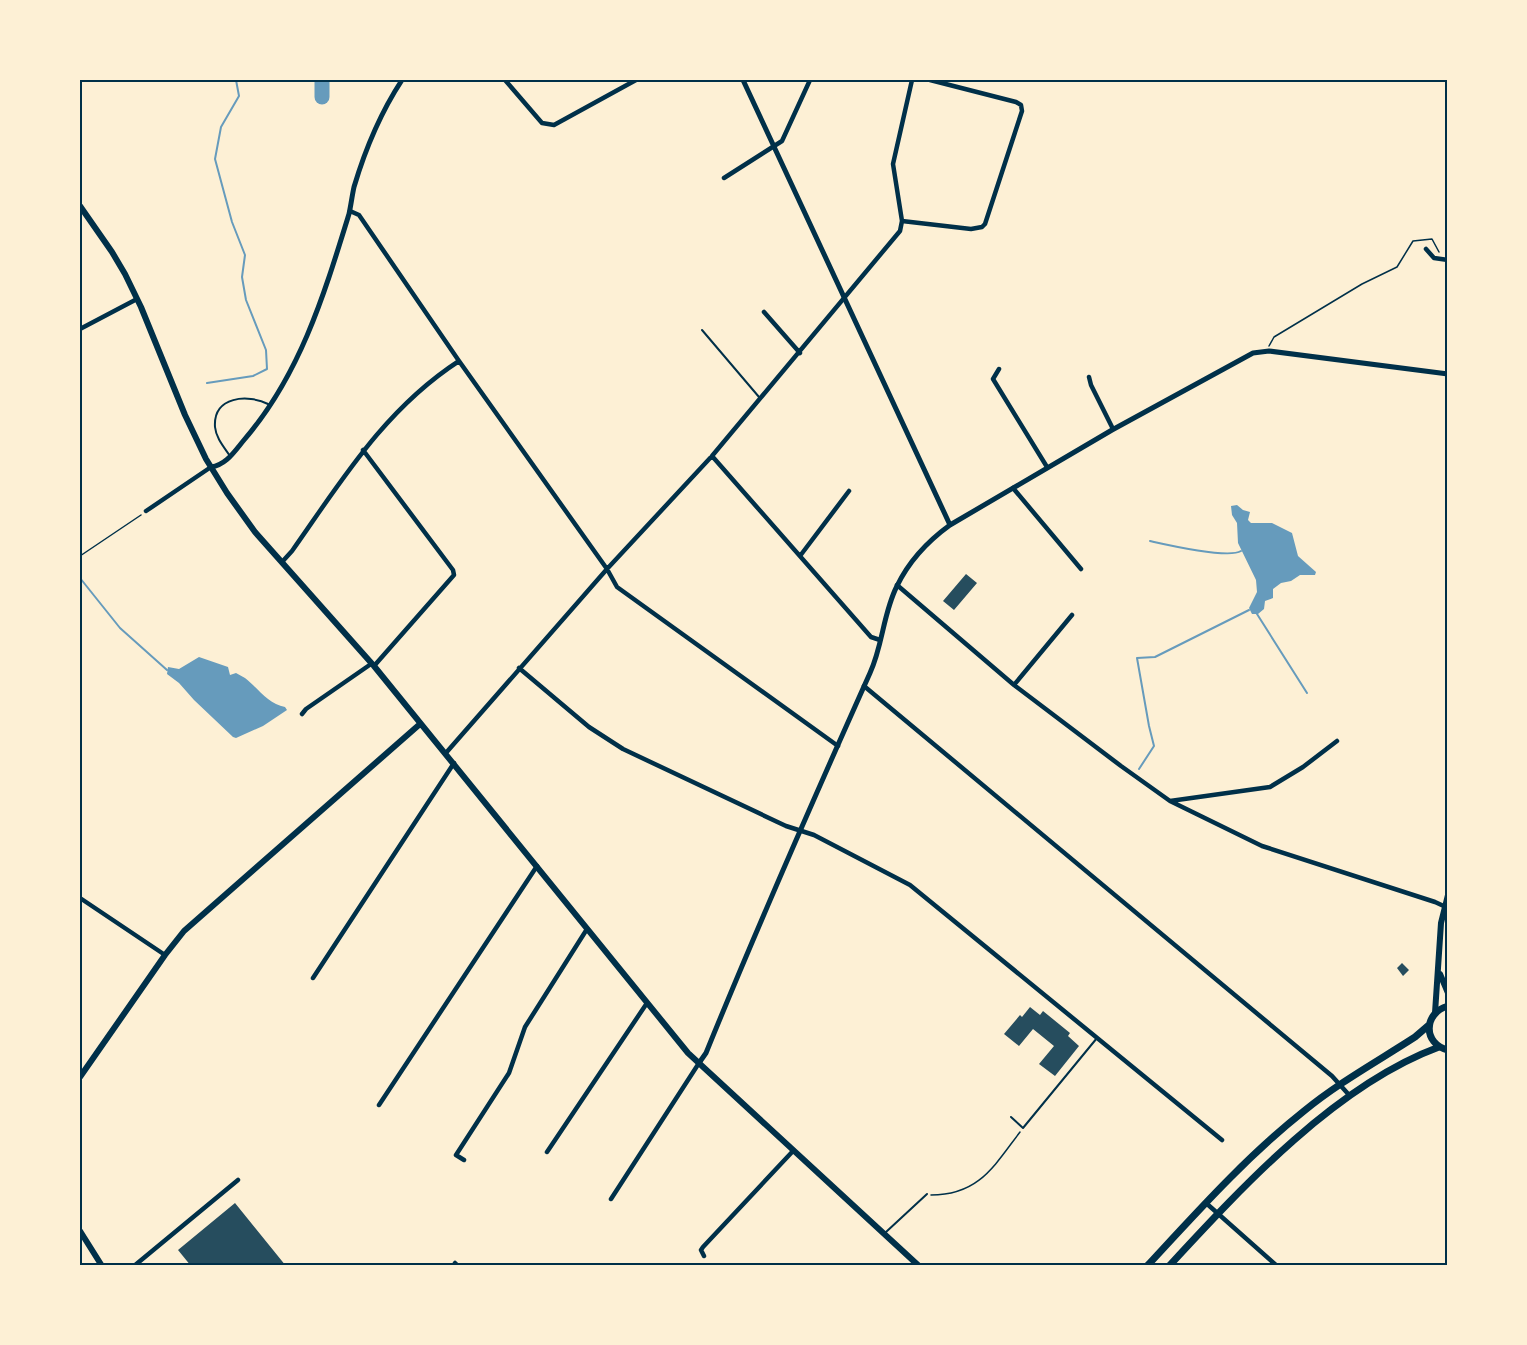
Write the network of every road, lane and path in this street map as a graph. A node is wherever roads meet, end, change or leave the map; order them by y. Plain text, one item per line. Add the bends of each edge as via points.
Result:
1 (402, 80) edge
2 (505, 80) edge
3 (636, 80) edge
4 (743, 80) edge
5 (810, 80) edge
6 (912, 80) edge
7 (930, 80) edge
8 (776, 146) junction
9 (724, 178) dead end
10 (80, 206) edge
11 (350, 211) junction
12 (902, 220) junction
13 (1410, 247) dead end
14 (1426, 249) dead end
15 (1448, 260) edge
16 (845, 298) junction
17 (137, 299) junction
18 (764, 312) dead end
19 (80, 329) edge
20 (702, 330) dead end
21 (1269, 346) dead end
22 (800, 353) junction
23 (459, 360) junction
24 (999, 369) dead end
25 (1448, 374) edge
26 (1089, 377) dead end
27 (761, 400) junction
28 (271, 405) junction
29 (1113, 429) junction
30 (363, 450) junction
31 (230, 456) junction
32 (712, 456) junction
33 (211, 467) junction
34 (1047, 467) junction
35 (1012, 488) junction
36 (849, 492) dead end
37 (146, 511) joint
38 (950, 525) junction
39 (80, 556) edge
40 (800, 556) junction
41 (282, 562) junction
42 (607, 569) junction
43 (1081, 569) dead end
44 (897, 585) junction
45 (1072, 615) dead end
46 (880, 640) junction
47 (372, 665) junction
48 (519, 669) junction
49 (1014, 685) junction
50 (864, 686) junction
51 (302, 714) dead end
52 (420, 724) junction
53 (1337, 741) dead end
54 (838, 746) junction
55 (446, 754) junction
56 (454, 763) junction
57 (1170, 801) junction
58 (800, 831) junction
59 (537, 866) junction
60 (1448, 896) edge
61 (80, 898) edge
62 (1446, 907) edge
63 (587, 929) junction
64 (165, 955) junction
65 (1439, 970) junction
66 (313, 978) dead end
67 (1448, 993) edge
68 (647, 1003) junction
69 (1448, 1006) edge
70 (1435, 1013) junction
71 (1429, 1025) junction
72 (1097, 1037) junction
73 (1439, 1047) junction
74 (1448, 1050) edge
75 (699, 1063) junction
76 (80, 1077) edge
77 (1340, 1086) junction
78 (1350, 1096) junction
79 (379, 1104) dead end
80 (1011, 1118) dead end
81 (1023, 1128) junction
82 (1222, 1140) dead end
83 (793, 1151) junction
84 (547, 1152) dead end
85 (464, 1160) dead end
86 (238, 1180) dead end
87 (927, 1194) joint
88 (611, 1199) dead end
89 (1206, 1203) junction
90 (1218, 1214) junction
91 (80, 1232) edge
92 (884, 1234) junction
93 (704, 1256) dead end
94 (102, 1266) edge
95 (134, 1266) edge
96 (919, 1266) edge
97 (1147, 1266) edge
98 (1169, 1266) edge
99 (1277, 1266) edge

1 - 11 street via 371,142
2 - 3 street via 549,126
4 - 8 street
5 - 8 street via 784,138
6 - 12 street via 893,164
7 - 12 street via 1016,102 1022,111 986,224 970,229
8 - 9 street
8 - 16 street
10 - 17 main road via 112,252
11 - 23 street via 359,215
11 - 28 street via 310,332
12 - 16 street via 900,231
13 - 21 path via 1397,267 1274,337
14 - 15 street via 1434,258
16 - 22 street
16 - 38 street
17 - 19 street
17 - 33 main road
18 - 22 street
20 - 27 lane
22 - 27 street
23 - 30 street via 405,402
23 - 42 street
24 - 34 street via 993,379
25 - 29 street via 1259,351
26 - 29 street
27 - 32 street
28 - 31 street
28 - 31 lane via 250,399 225,403 215,427
29 - 34 street
30 - 41 street
30 - 47 street via 454,575
31 - 33 street via 221,466
32 - 40 street
32 - 42 street
33 - 37 street
33 - 41 main road via 255,532
34 - 35 street
35 - 38 street
35 - 43 street
36 - 40 street
37 - 39 path
38 - 44 street via 921,551
40 - 46 street via 871,637
41 - 47 main road
42 - 48 street
42 - 54 street via 617,587
44 - 46 street
44 - 49 street
45 - 49 street
46 - 50 street
47 - 51 street
47 - 52 main road
48 - 55 street
48 - 58 street via 589,727 623,749
49 - 57 street
50 - 54 street
50 - 77 street via 1321,1066
52 - 55 main road
52 - 64 main road via 195,921
53 - 57 street via 1304,767 1270,786
54 - 58 street
55 - 56 main road
56 - 59 main road
56 - 66 street
57 - 62 street via 1262,846
58 - 72 street via 910,885
58 - 75 street
59 - 63 main road
59 - 79 street
60 - 62 main road
61 - 64 street
62 - 65 main road
63 - 68 main road
63 - 85 street via 525,1027 509,1073 456,1155
64 - 76 main road
65 - 67 main road
65 - 70 main road
68 - 75 main road
68 - 84 street
69 - 70 main road
70 - 71 main road
71 - 73 main road via 1430,1037
71 - 77 main road
72 - 81 lane
72 - 82 street
73 - 74 main road
73 - 78 main road via 1400,1065
75 - 83 main road
75 - 88 street
77 - 78 street
77 - 89 main road via 1282,1129
78 - 90 main road via 1285,1149
80 - 81 lane
81 - 87 path via 979,1182 954,1193
83 - 92 main road
83 - 93 street via 703,1247
86 - 95 street
87 - 92 lane
89 - 90 street
89 - 97 main road
90 - 98 main road
90 - 99 street
91 - 94 main road
92 - 96 main road

